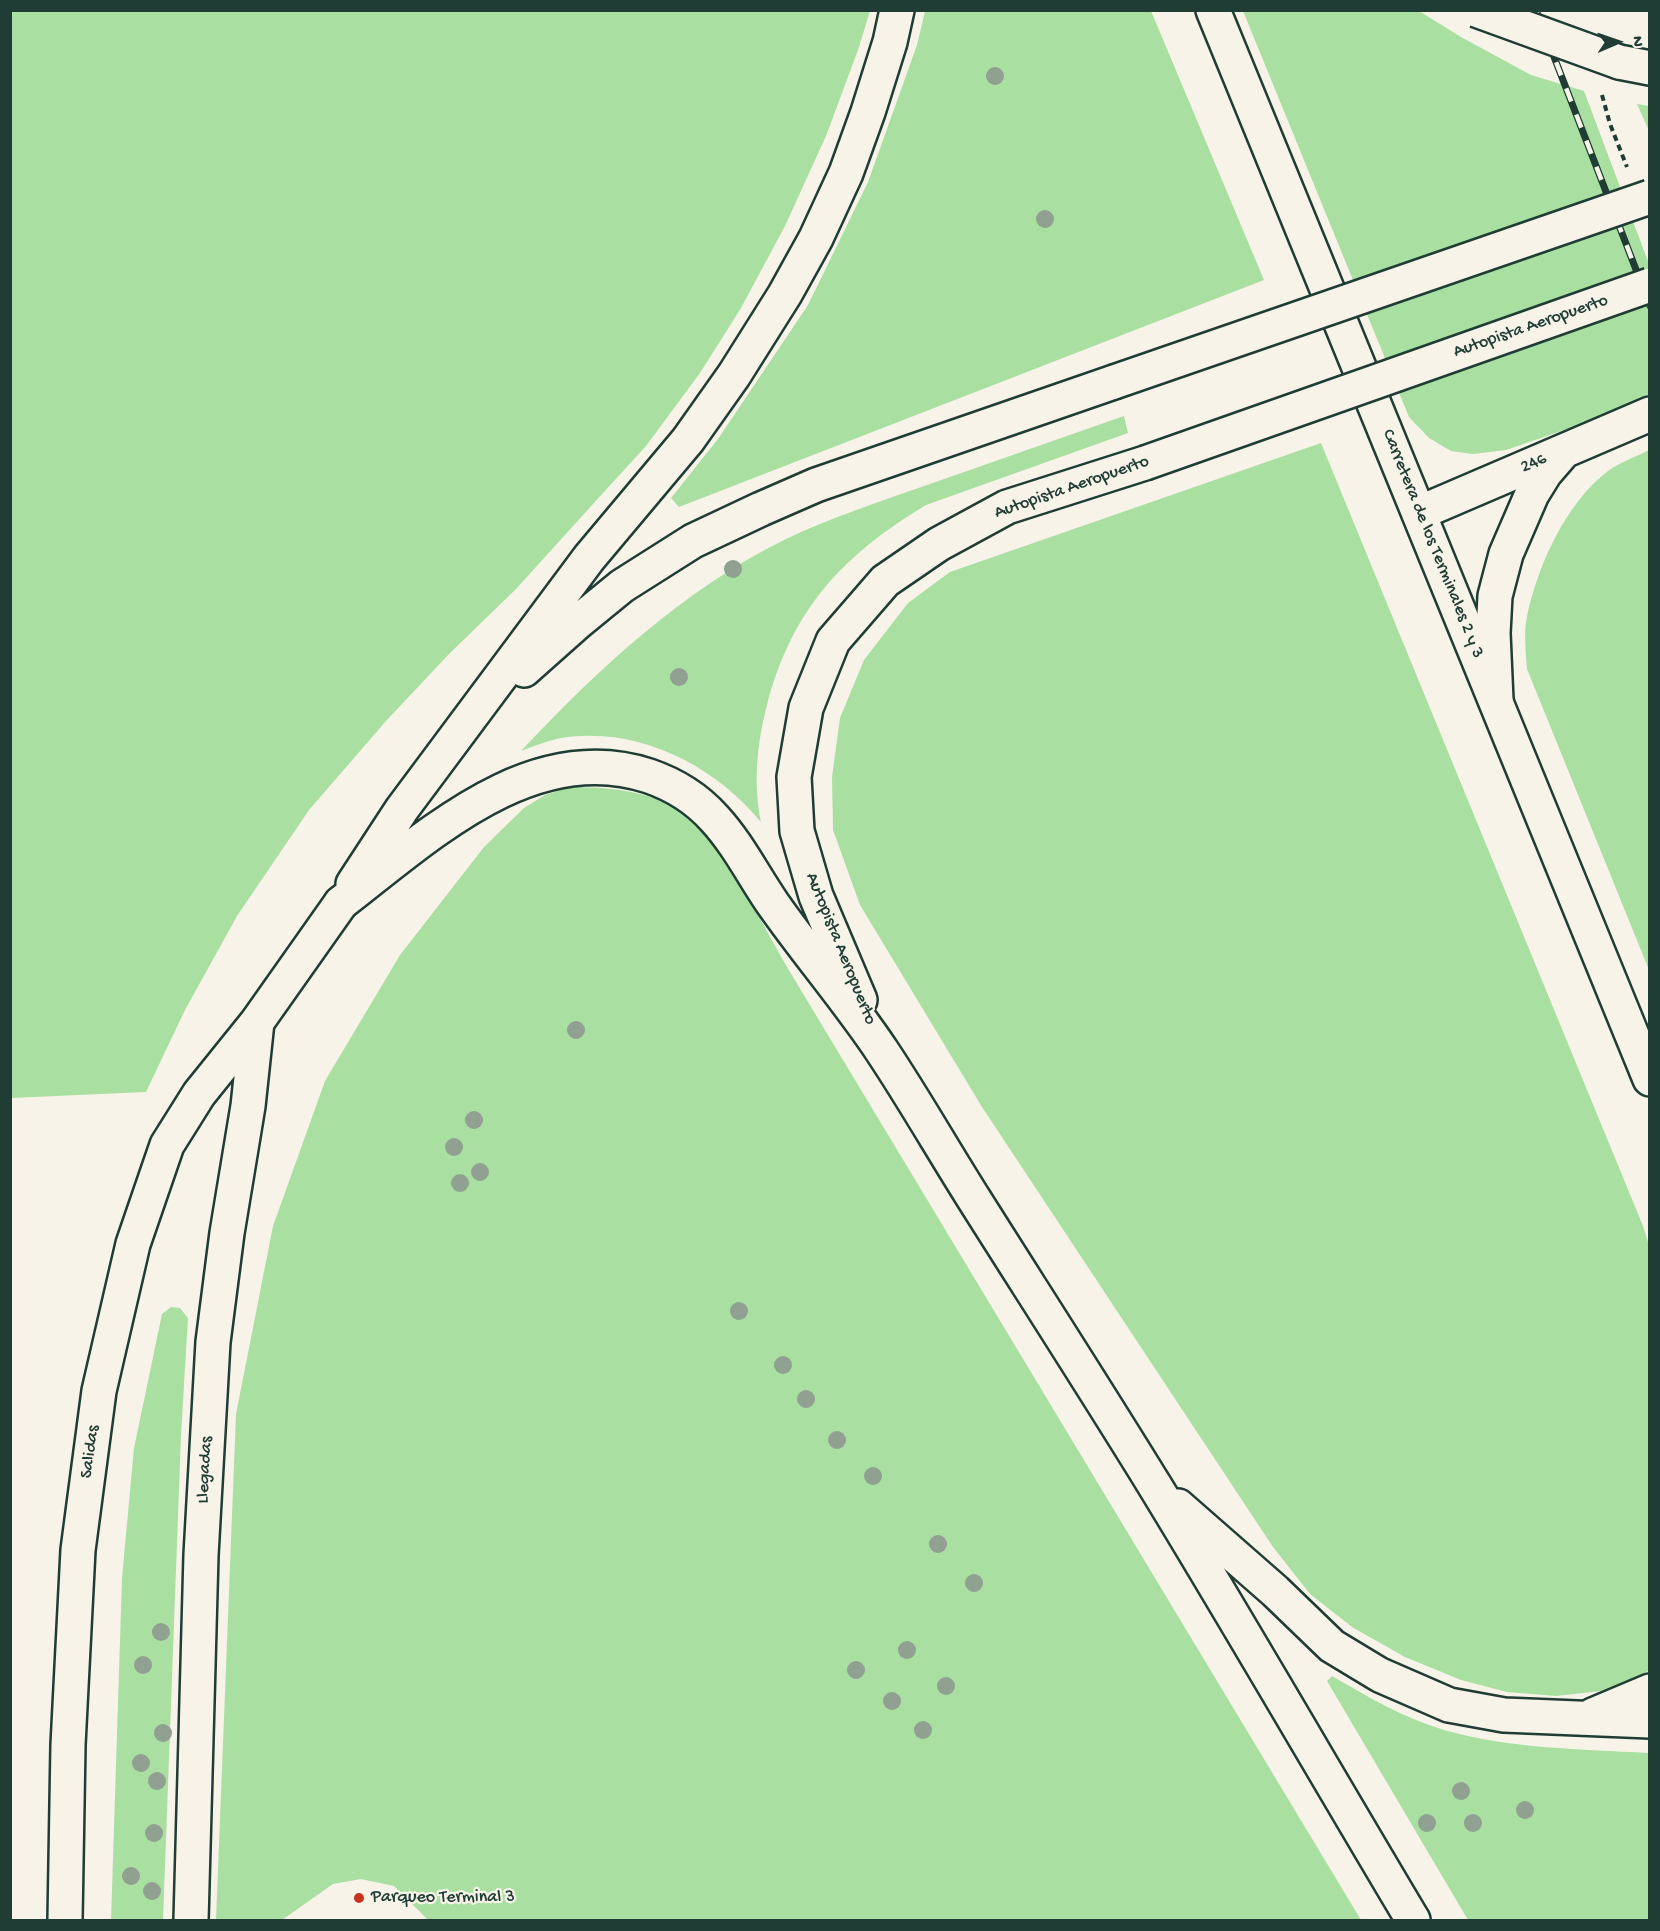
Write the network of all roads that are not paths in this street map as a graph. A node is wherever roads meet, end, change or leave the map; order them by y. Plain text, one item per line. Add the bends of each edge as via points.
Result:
1 (897, 10) edge
2 (1213, 10) edge
3 (1476, 10) edge
4 (1634, 65) edge
5 (1640, 186) edge
6 (1650, 285) edge
7 (1650, 414) edge
8 (1564, 451) junction
9 (1419, 513) junction
10 (1496, 702) junction
11 (453, 742) junction
12 (341, 903) junction
13 (257, 1022) junction
14 (880, 1049) junction
15 (1650, 1078) edge
16 (1155, 1486) junction
17 (1650, 1691) edge
18 (1582, 1719) junction
19 (1650, 1722) edge
20 (65, 1920) edge
21 (191, 1920) edge
22 (1413, 1920) edge

1 - 11 main road via 846,173 785,294 688,440 589,558
2 - 9 main road, Carretera de los Terminales 2 y 3
3 - 4 main road, bridge
5 - 11 main road, bridge via 1114,382 816,485 761,508 693,541 622,586 530,664
6 - 14 main road, Autopista Aeropuerto, bridge via 1145,463 1006,507 939,544 885,581 833,641 806,708 794,777 798,831 816,896
7 - 8 main road, 246
8 - 9 main road, 246
8 - 10 main road via 1532,494 1506,554 1494,596
9 - 10 main road, Carretera de los Terminales 2 y 3
10 - 15 main road, Carretera de los Terminales 2 y 3
11 - 12 main road, Salidas via 402,809
12 - 13 main road, Salidas
12 - 14 main road via 460,814 508,787 574,770 614,769 646,775 675,786 712,815
13 - 20 main road, Salidas via 199,1095 167,1145 133,1244 99,1392 78,1550 68,1745
13 - 21 main road, Llegadas via 213,1342 201,1555
14 - 16 main road
16 - 18 main road via 1332,1646 1380,1675 1449,1706 1504,1715
16 - 22 main road
17 - 18 main road
18 - 19 main road

